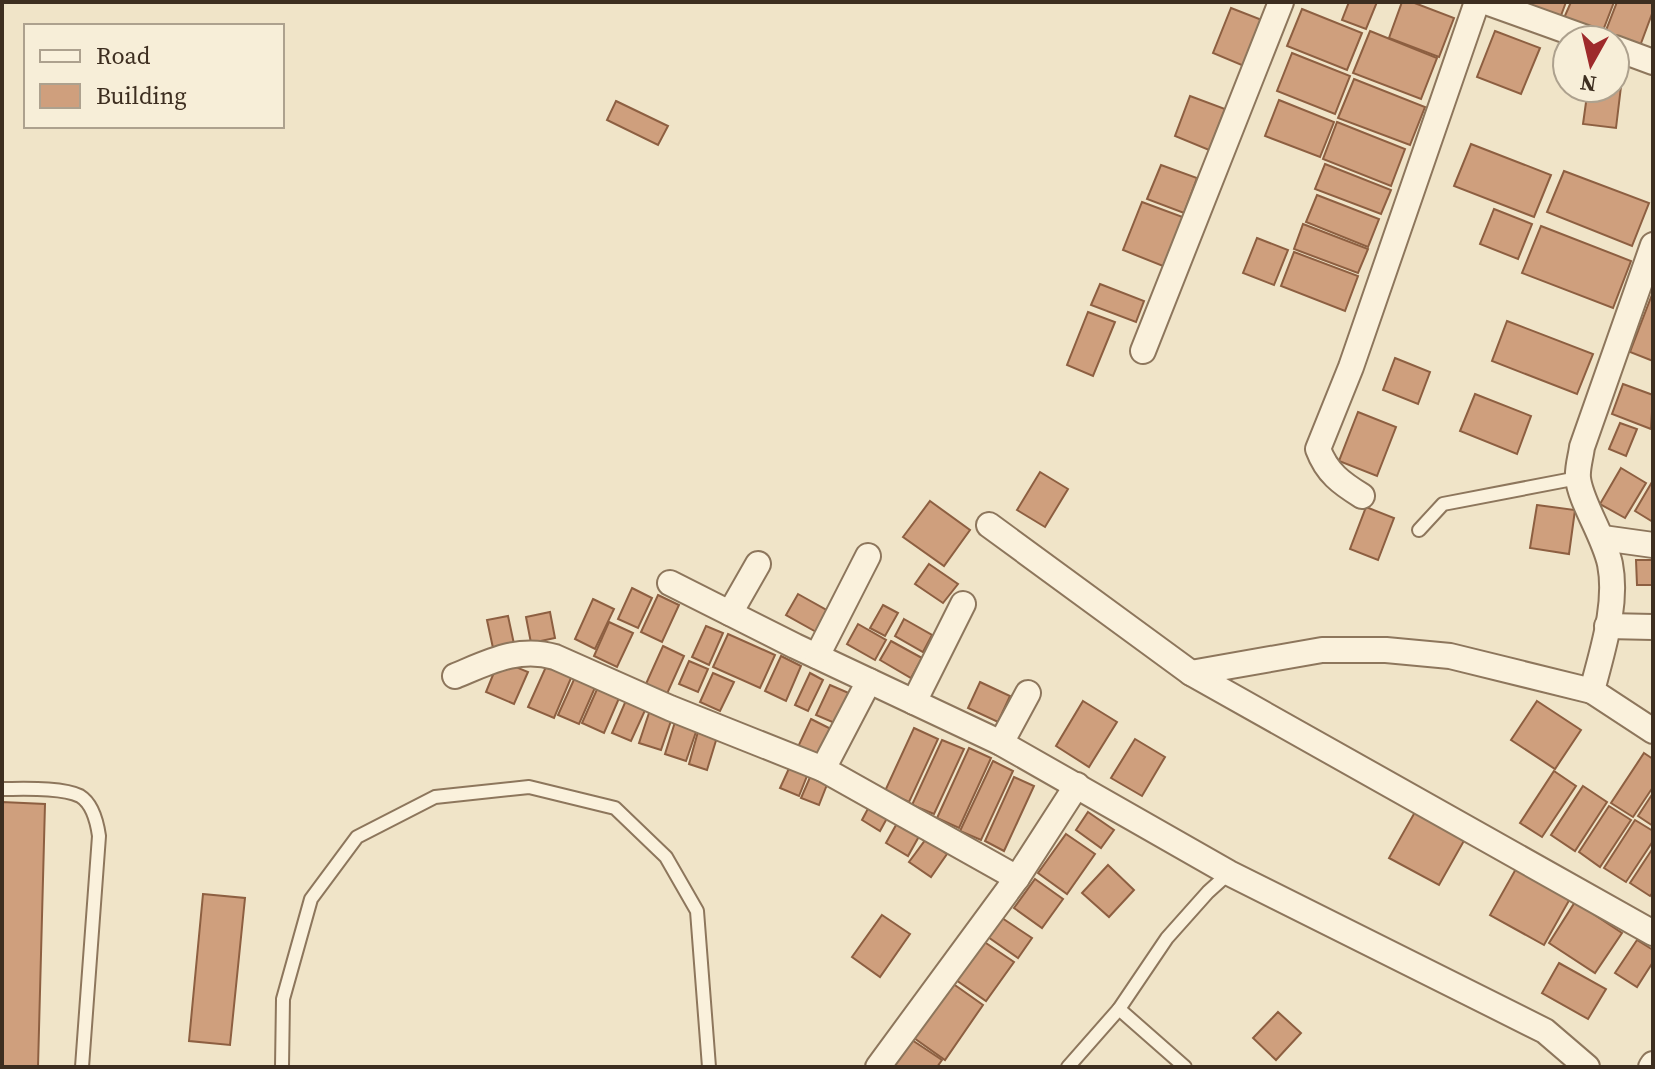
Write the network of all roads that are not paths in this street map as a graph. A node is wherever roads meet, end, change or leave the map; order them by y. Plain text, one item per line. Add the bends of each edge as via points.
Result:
1 (1281, 2) edge
2 (1477, 2) edge
3 (1486, 2) edge
4 (1551, 25) edge
5 (1631, 54) edge
6 (1653, 62) edge
7 (1653, 245) edge
8 (1143, 351) dead end
9 (1578, 478) junction
10 (1362, 496) dead end
11 (989, 525) dead end
12 (1419, 530) dead end
13 (1603, 538) junction
14 (1651, 542) edge
15 (868, 556) dead end
16 (758, 564) dead end
17 (670, 583) dead end
18 (963, 604) dead end
19 (730, 613) junction
20 (1607, 626) junction
21 (1653, 627) edge
22 (817, 656) junction
23 (1191, 673) junction
24 (455, 676) dead end
25 (869, 681) junction
26 (1592, 691) junction
27 (1028, 693) dead end
28 (914, 702) junction
29 (1653, 731) edge
30 (1001, 743) junction
31 (823, 769) junction
32 (1077, 785) junction
33 (2, 789) edge
34 (1229, 873) junction
35 (1017, 878) junction
36 (1653, 933) edge
37 (1119, 1009) junction
38 (82, 1067) edge
39 (282, 1067) edge
40 (709, 1067) edge
41 (878, 1067) edge
42 (1068, 1067) edge
43 (1185, 1067) edge
44 (1587, 1067) edge

1 - 8 street
2 - 10 street via 1318,449 1339,482
3 - 4 street
5 - 6 street
7 - 9 street via 1582,447
9 - 12 lane via 1443,504
9 - 13 street
11 - 23 street
13 - 14 street
13 - 20 street via 1611,582
15 - 22 street
16 - 19 street
17 - 19 street
18 - 28 street
19 - 22 street
20 - 21 street
20 - 26 street
22 - 25 street
23 - 26 street via 1322,650 1386,650 1450,656
23 - 36 street
24 - 31 street via 501,657 539,652
25 - 28 street
25 - 31 street
26 - 29 street
27 - 30 street
28 - 30 street
30 - 32 street
31 - 35 street
32 - 34 street
32 - 35 street
33 - 38 lane via 80,796 97,822
34 - 37 lane via 1167,938
34 - 44 street via 1545,1031
35 - 41 street
37 - 42 lane
37 - 43 lane
39 - 40 lane via 283,999 311,899 357,837 435,797 529,787 615,808 666,857 697,911

